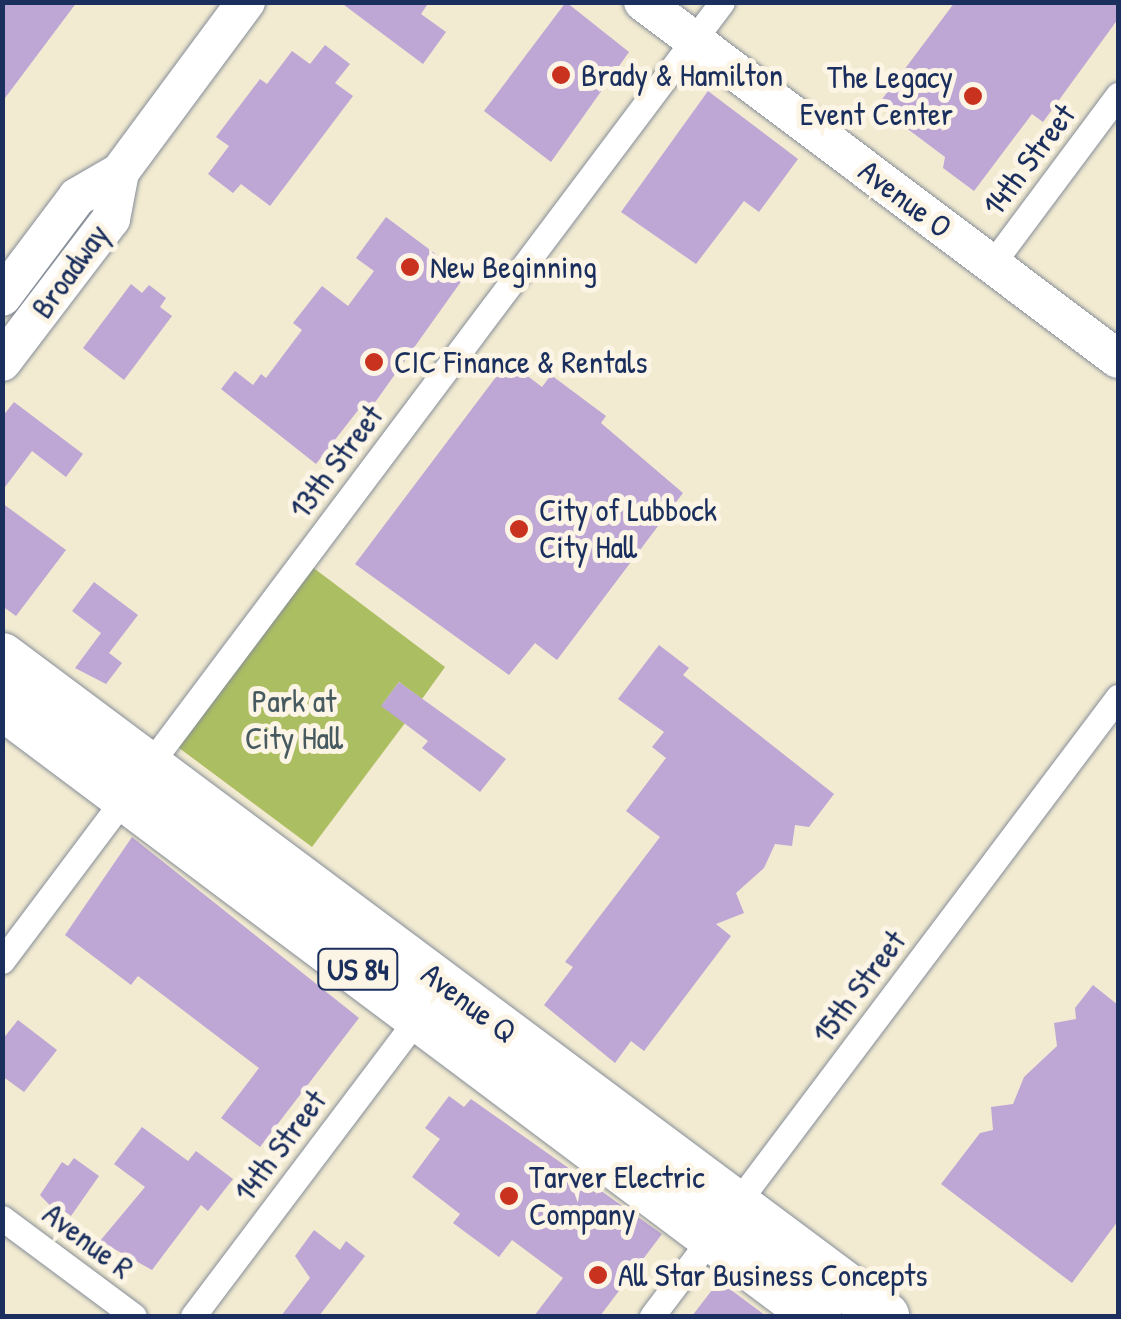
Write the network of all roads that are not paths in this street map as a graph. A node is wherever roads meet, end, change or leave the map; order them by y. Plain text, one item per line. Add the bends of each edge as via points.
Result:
1 (246, 2) edge
2 (643, 2) edge
3 (722, 2) edge
4 (694, 40) junction
5 (1118, 95) edge
6 (120, 172) junction
7 (992, 264) junction
8 (2, 297) edge
9 (1118, 359) edge
10 (2, 362) edge
11 (2, 656) edge
12 (1118, 697) edge
13 (2, 706) edge
14 (136, 781) junction
15 (2, 960) edge
16 (420, 1015) junction
17 (2, 1218) edge
18 (724, 1220) junction
19 (134, 1316) edge
20 (193, 1316) edge
21 (652, 1316) edge
22 (817, 1316) edge
23 (885, 1316) edge

1 - 6 main road, Broadway
2 - 4 main road, Avenue O
3 - 4 street, 13th Street
4 - 7 main road, Avenue O
4 - 14 street, 13th Street
5 - 7 street, 14th Street
6 - 8 main road, Broadway via 76,197
6 - 10 main road, Broadway via 110,219
7 - 9 main road, Avenue O
11 - 14 highway, Avenue Q / US 84
12 - 18 street, 15th Street
13 - 14 highway, Avenue Q / US 84
14 - 15 street, 13th Street
14 - 16 highway, Avenue Q / US 84
14 - 18 highway, Avenue Q / US 84
16 - 18 highway, Avenue Q / US 84
16 - 20 street, 14th Street
17 - 19 street, Avenue R
18 - 21 street, 15th Street
18 - 22 highway, Avenue Q / US 84
18 - 23 highway, Avenue Q / US 84

